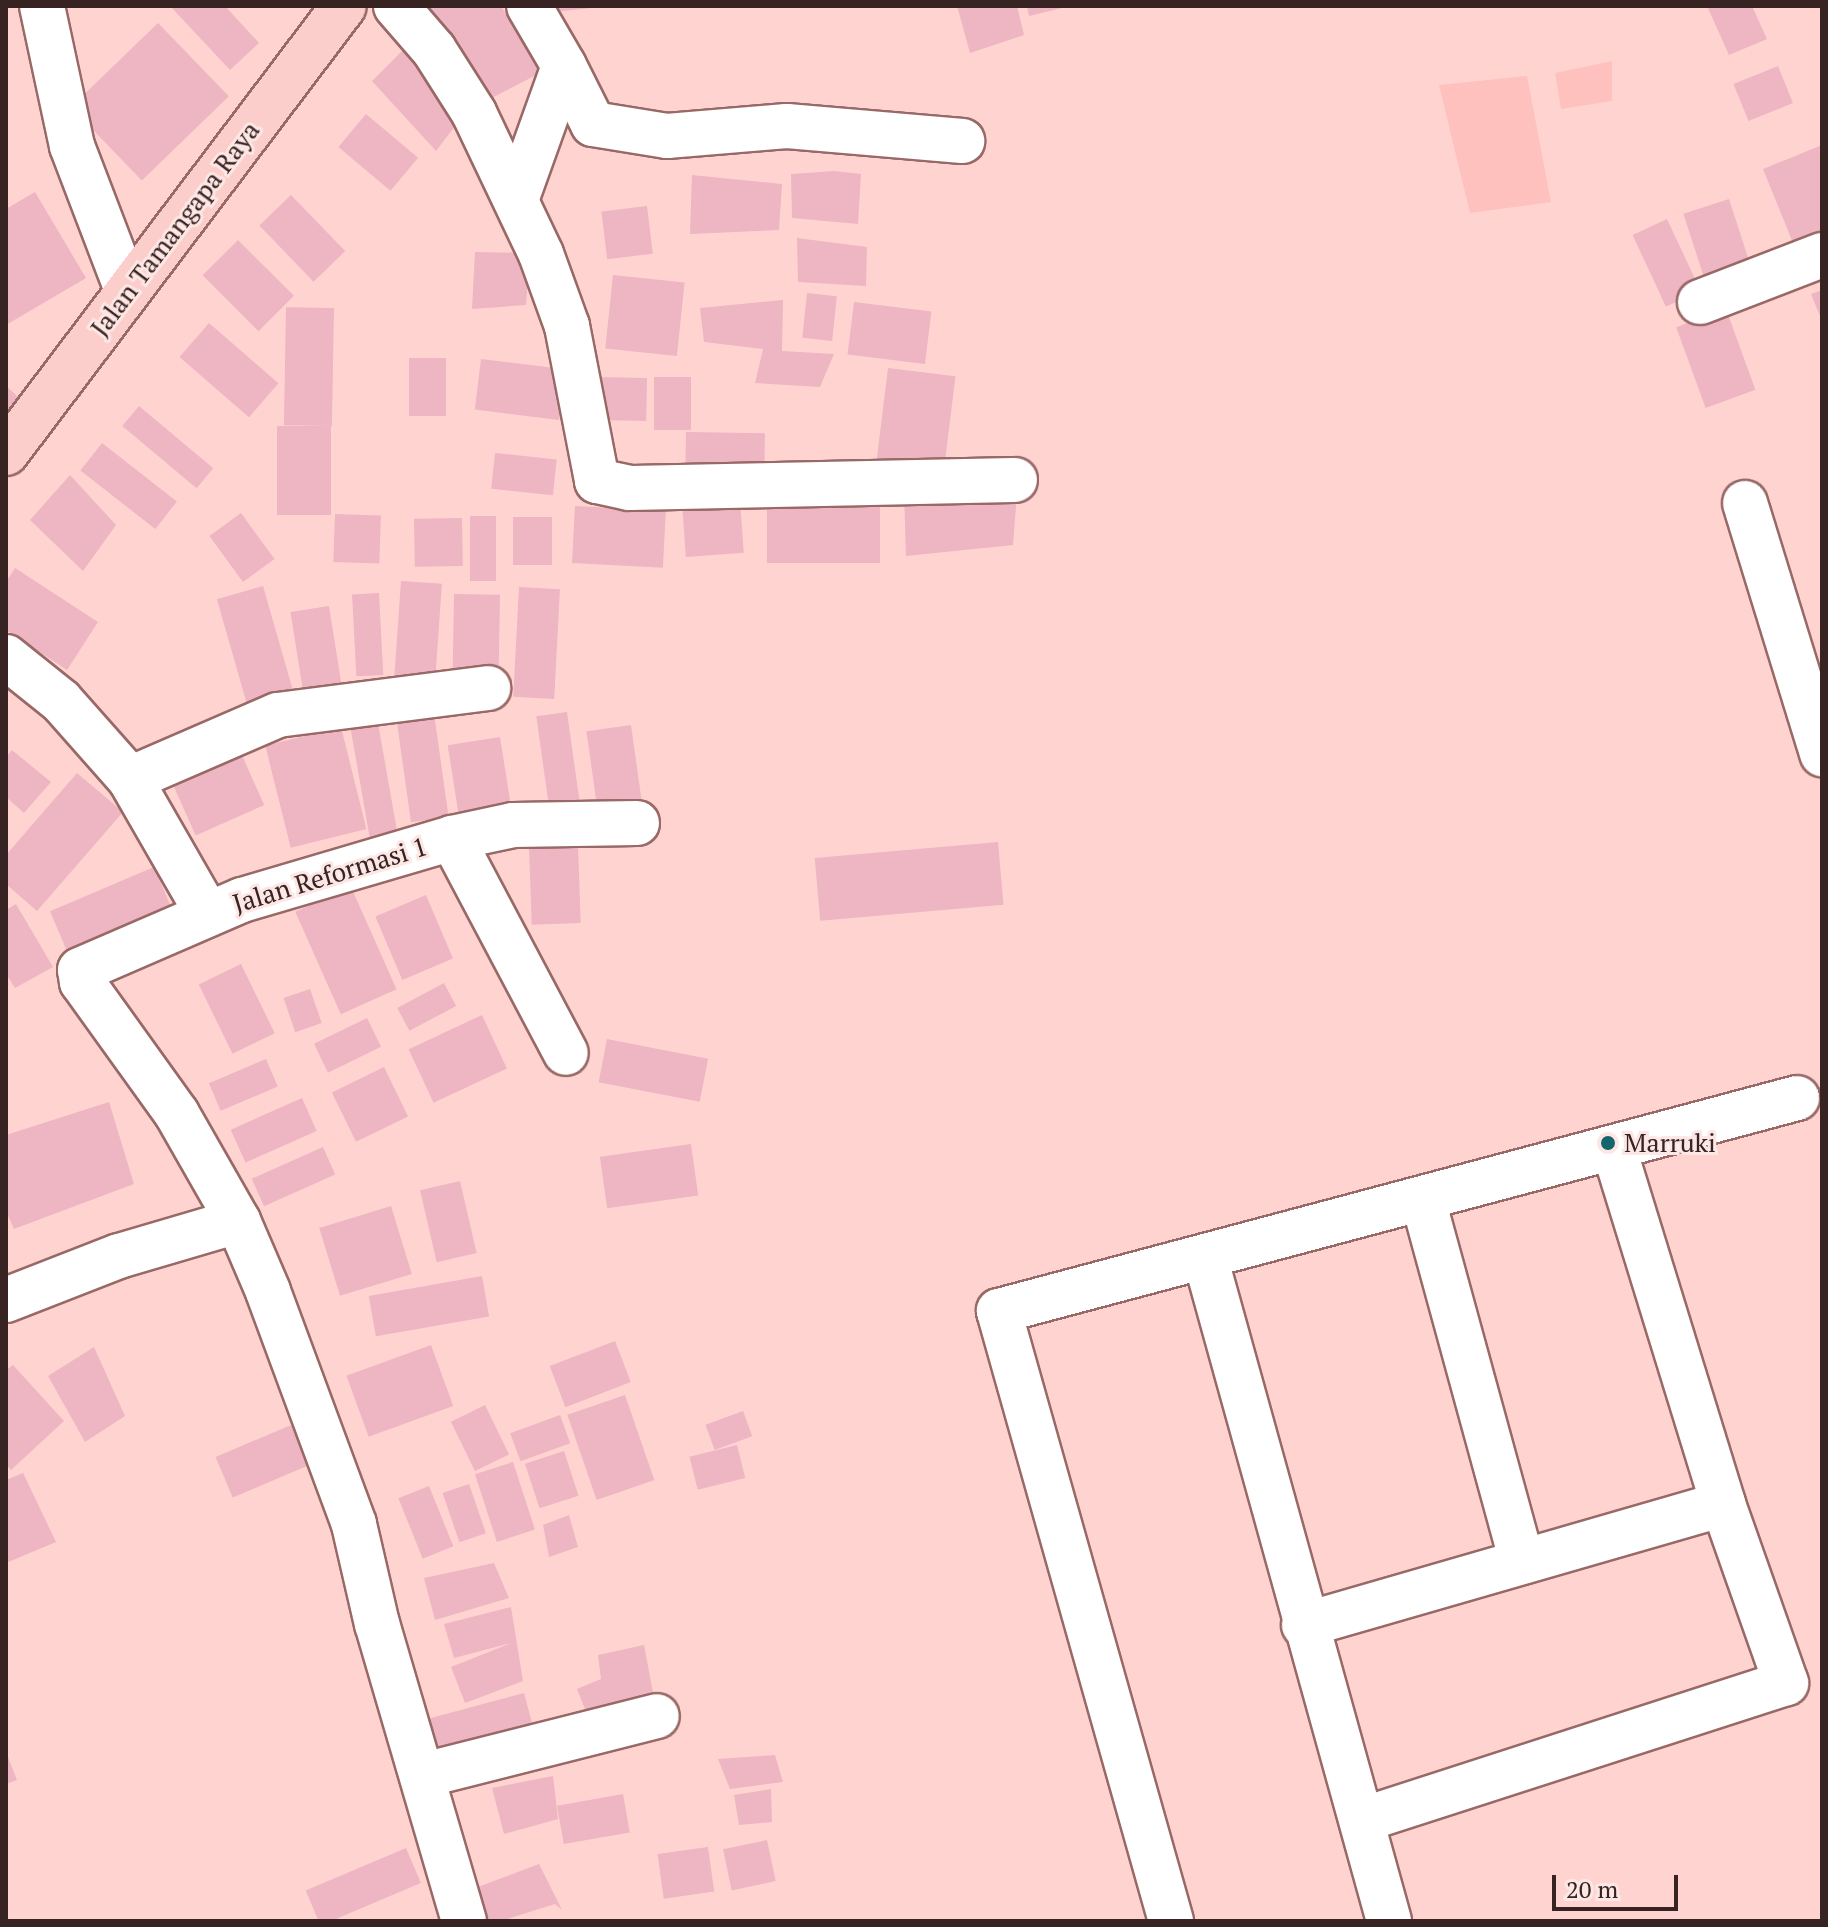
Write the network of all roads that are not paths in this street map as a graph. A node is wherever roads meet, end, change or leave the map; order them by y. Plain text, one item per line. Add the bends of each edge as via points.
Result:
1 (42, 6) edge
2 (344, 6) edge
3 (396, 6) edge
4 (529, 6) edge
5 (564, 66) junction
6 (962, 141) dead end
7 (516, 200) junction
8 (1822, 255) edge
9 (127, 290) junction
10 (1700, 302) dead end
11 (6, 453) edge
12 (1015, 480) dead end
13 (1745, 503) dead end
14 (6, 657) edge
15 (488, 688) dead end
16 (1822, 754) edge
17 (130, 779) junction
18 (637, 823) dead end
19 (452, 838) junction
20 (207, 913) junction
21 (566, 1053) dead end
22 (1797, 1098) dead end
23 (1614, 1149) junction
24 (1423, 1200) junction
25 (238, 1221) junction
26 (1205, 1257) junction
27 (6, 1300) edge
28 (1723, 1504) junction
29 (1522, 1562) junction
30 (1304, 1625) junction
31 (657, 1716) dead end
32 (424, 1775) junction
33 (1365, 1819) junction
34 (464, 1921) edge
35 (1171, 1921) edge
36 (1389, 1921) edge

1 - 9 street via 72,146
2 - 9 main road, Jalan Tamangapa Raya
3 - 7 street via 434,50 474,113
4 - 5 street
5 - 6 street via 593,124 667,136 787,126
5 - 7 street
7 - 12 street via 567,326 597,481 629,488
8 - 10 street
9 - 11 main road, Jalan Tamangapa Raya
13 - 16 street
14 - 17 street, Jalan Reformasi 1 via 61,701
15 - 17 street via 278,715
17 - 20 street, Jalan Reformasi 1
18 - 19 street, Jalan Reformasi 1 via 513,825
19 - 20 street, Jalan Reformasi 1
19 - 21 street
20 - 25 street via 90,963 79,976 170,1103
22 - 23 street
23 - 24 street
23 - 28 street
24 - 26 street
24 - 29 street
25 - 27 street via 119,1256
25 - 32 street via 354,1524 377,1624
26 - 30 street
26 - 35 street via 999,1311
28 - 29 street
28 - 33 street via 1786,1683
29 - 30 street
30 - 33 street
31 - 32 street
32 - 34 street
33 - 36 street

